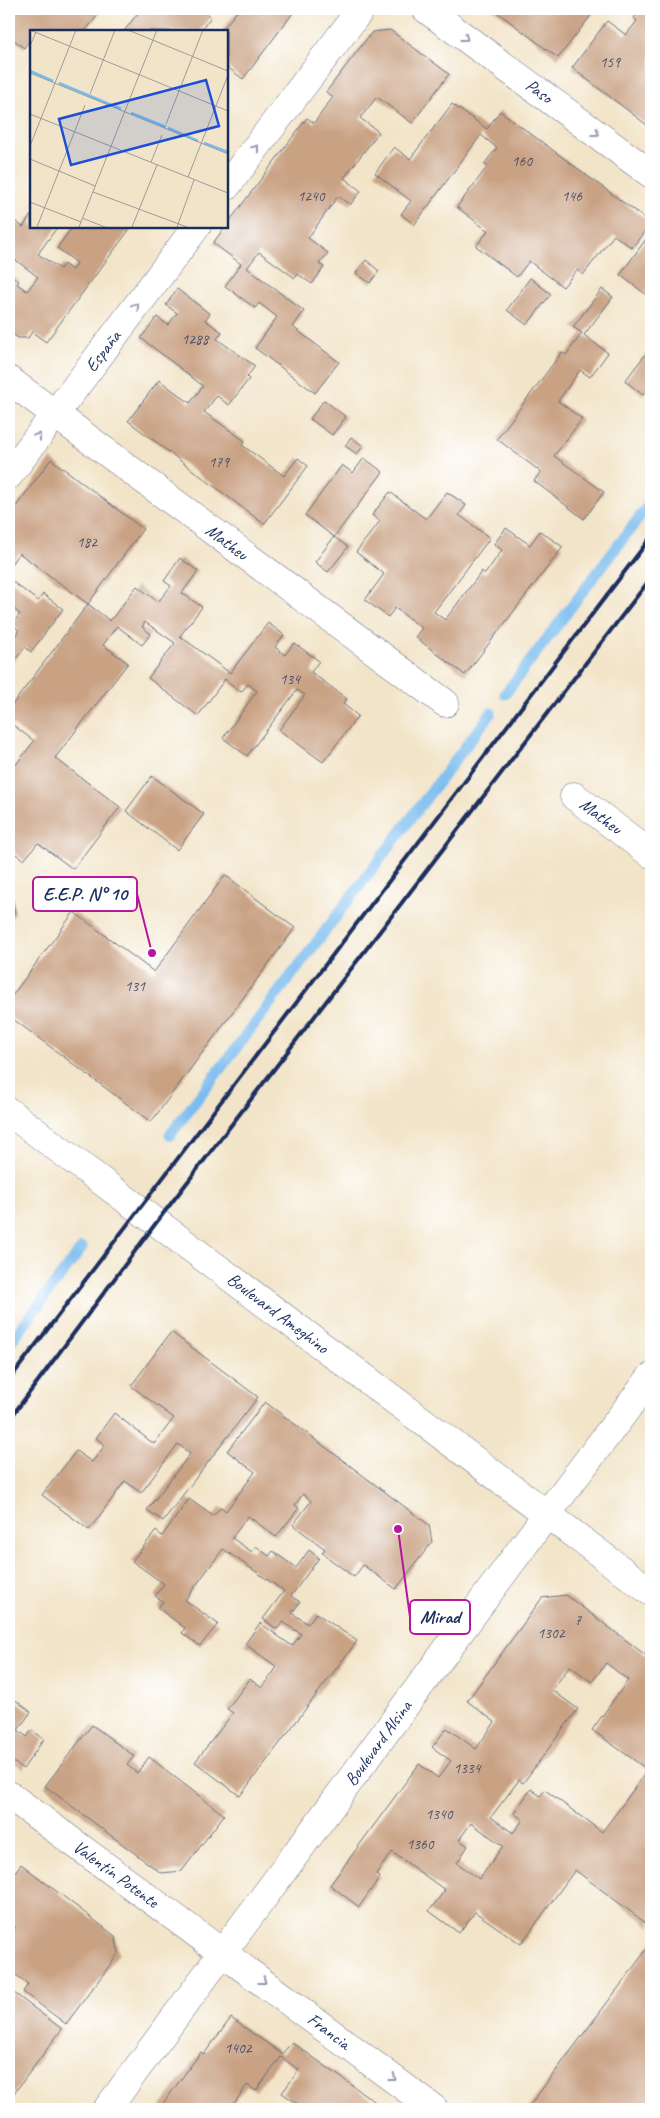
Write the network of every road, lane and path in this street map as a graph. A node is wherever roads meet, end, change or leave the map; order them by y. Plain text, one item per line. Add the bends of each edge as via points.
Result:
1 (361, 9) edge
2 (426, 9) edge
3 (651, 174) edge
4 (228, 184) edge
5 (195, 228) edge
6 (9, 380) edge
7 (55, 414) junction
8 (9, 475) edge
9 (446, 703) dead end
10 (574, 796) dead end
11 (651, 854) edge
12 (9, 1112) edge
13 (651, 1377) edge
14 (547, 1514) junction
15 (651, 1592) edge
16 (9, 1795) edge
17 (224, 1952) junction
18 (107, 2109) edge
19 (434, 2109) edge

4 -> 1 street
2 -> 3 street, Paso
7 -> 5 street, España
6 - 7 street, Matheu
8 -> 7 street, España
7 - 9 street, Matheu
10 - 11 street, Matheu
12 - 14 street, Boulevard Ameghino
13 - 14 street, Boulevard Alsina
14 - 15 street, Boulevard Ameghino
14 - 17 street, Boulevard Alsina
16 - 17 street, Valentín Potente
17 - 18 street, Boulevard Alsina
17 -> 19 street, Francia

